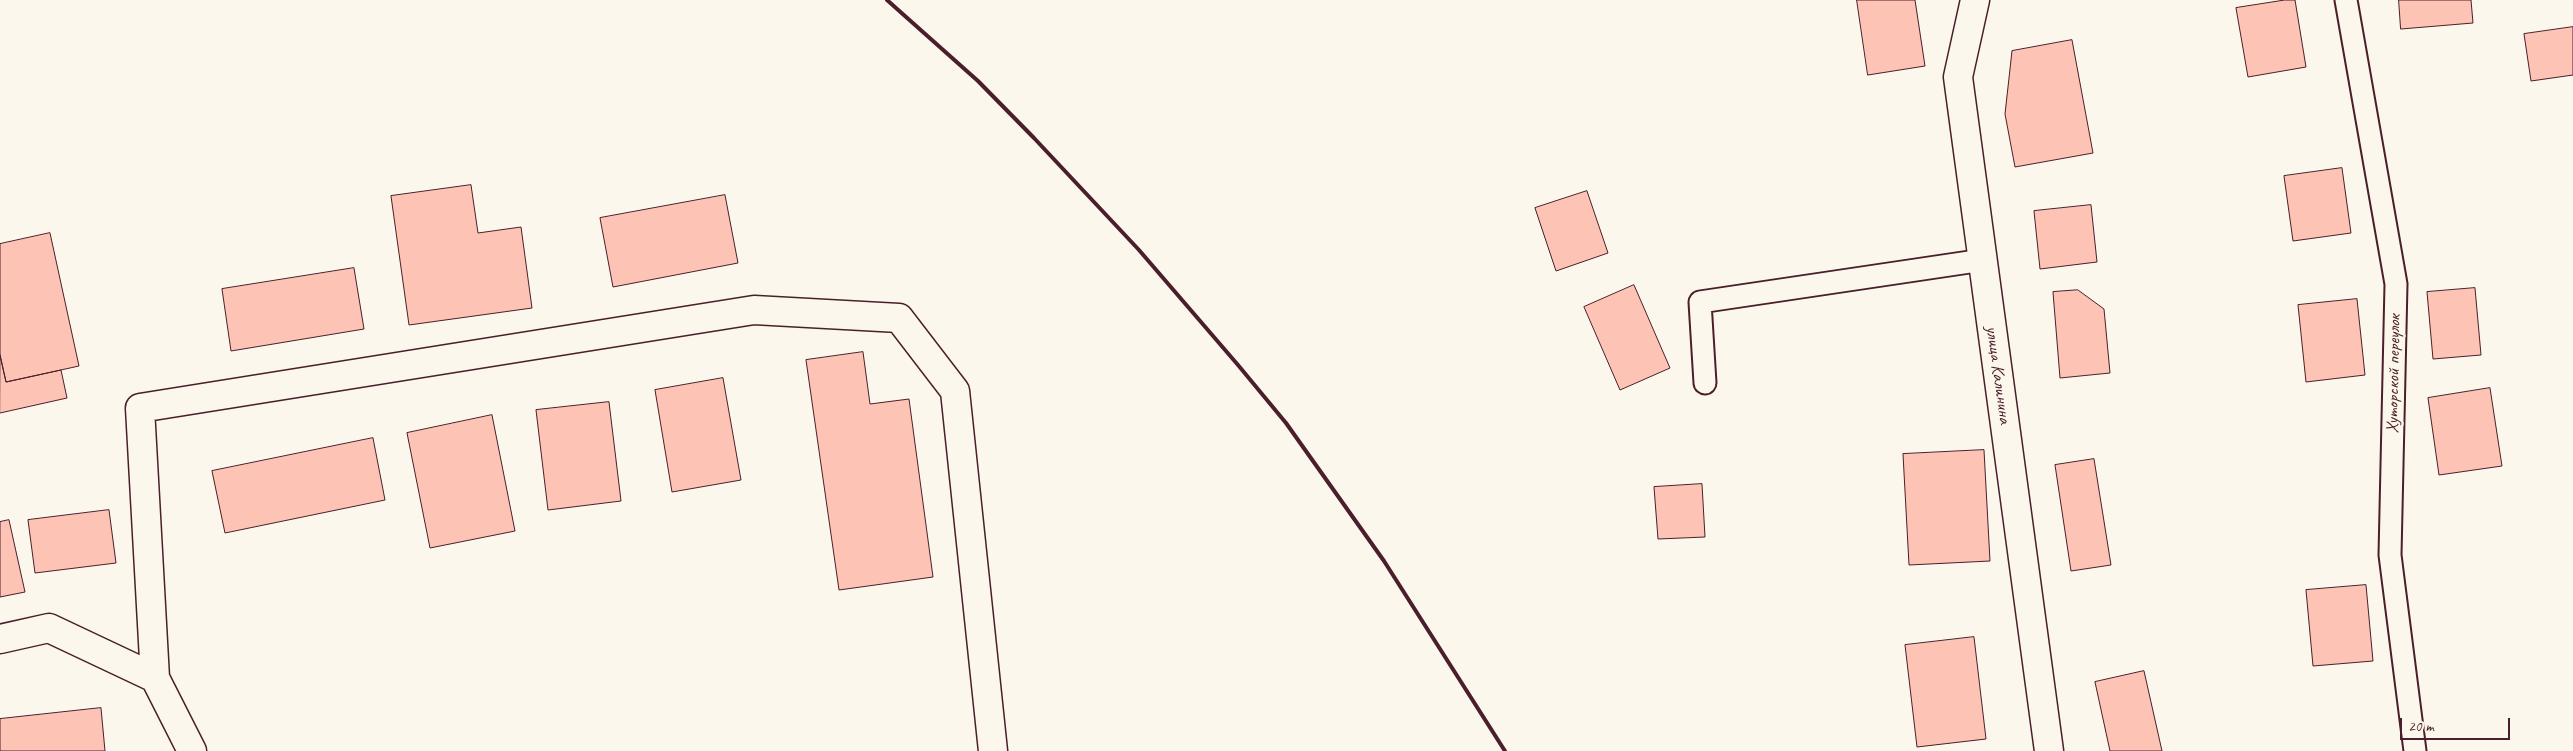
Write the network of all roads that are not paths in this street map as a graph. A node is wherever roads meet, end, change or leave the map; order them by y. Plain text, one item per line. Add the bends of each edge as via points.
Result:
1 (1975, 0) edge
2 (2346, 0) edge
3 (1982, 260) junction
4 (1704, 383) dead end
5 (0, 639) edge
6 (154, 678) junction
7 (192, 751) edge
8 (993, 751) edge
9 (2049, 751) edge
10 (2415, 751) edge

1 - 3 street, улица Калинина via 1958,77
2 - 10 lane, Хуторской переулок via 2396,284 2390,555
3 - 4 lane via 1700,302
3 - 9 street, улица Калинина
5 - 6 street via 49,628
6 - 7 street
6 - 8 street via 140,408 754,310 898,318 955,391

